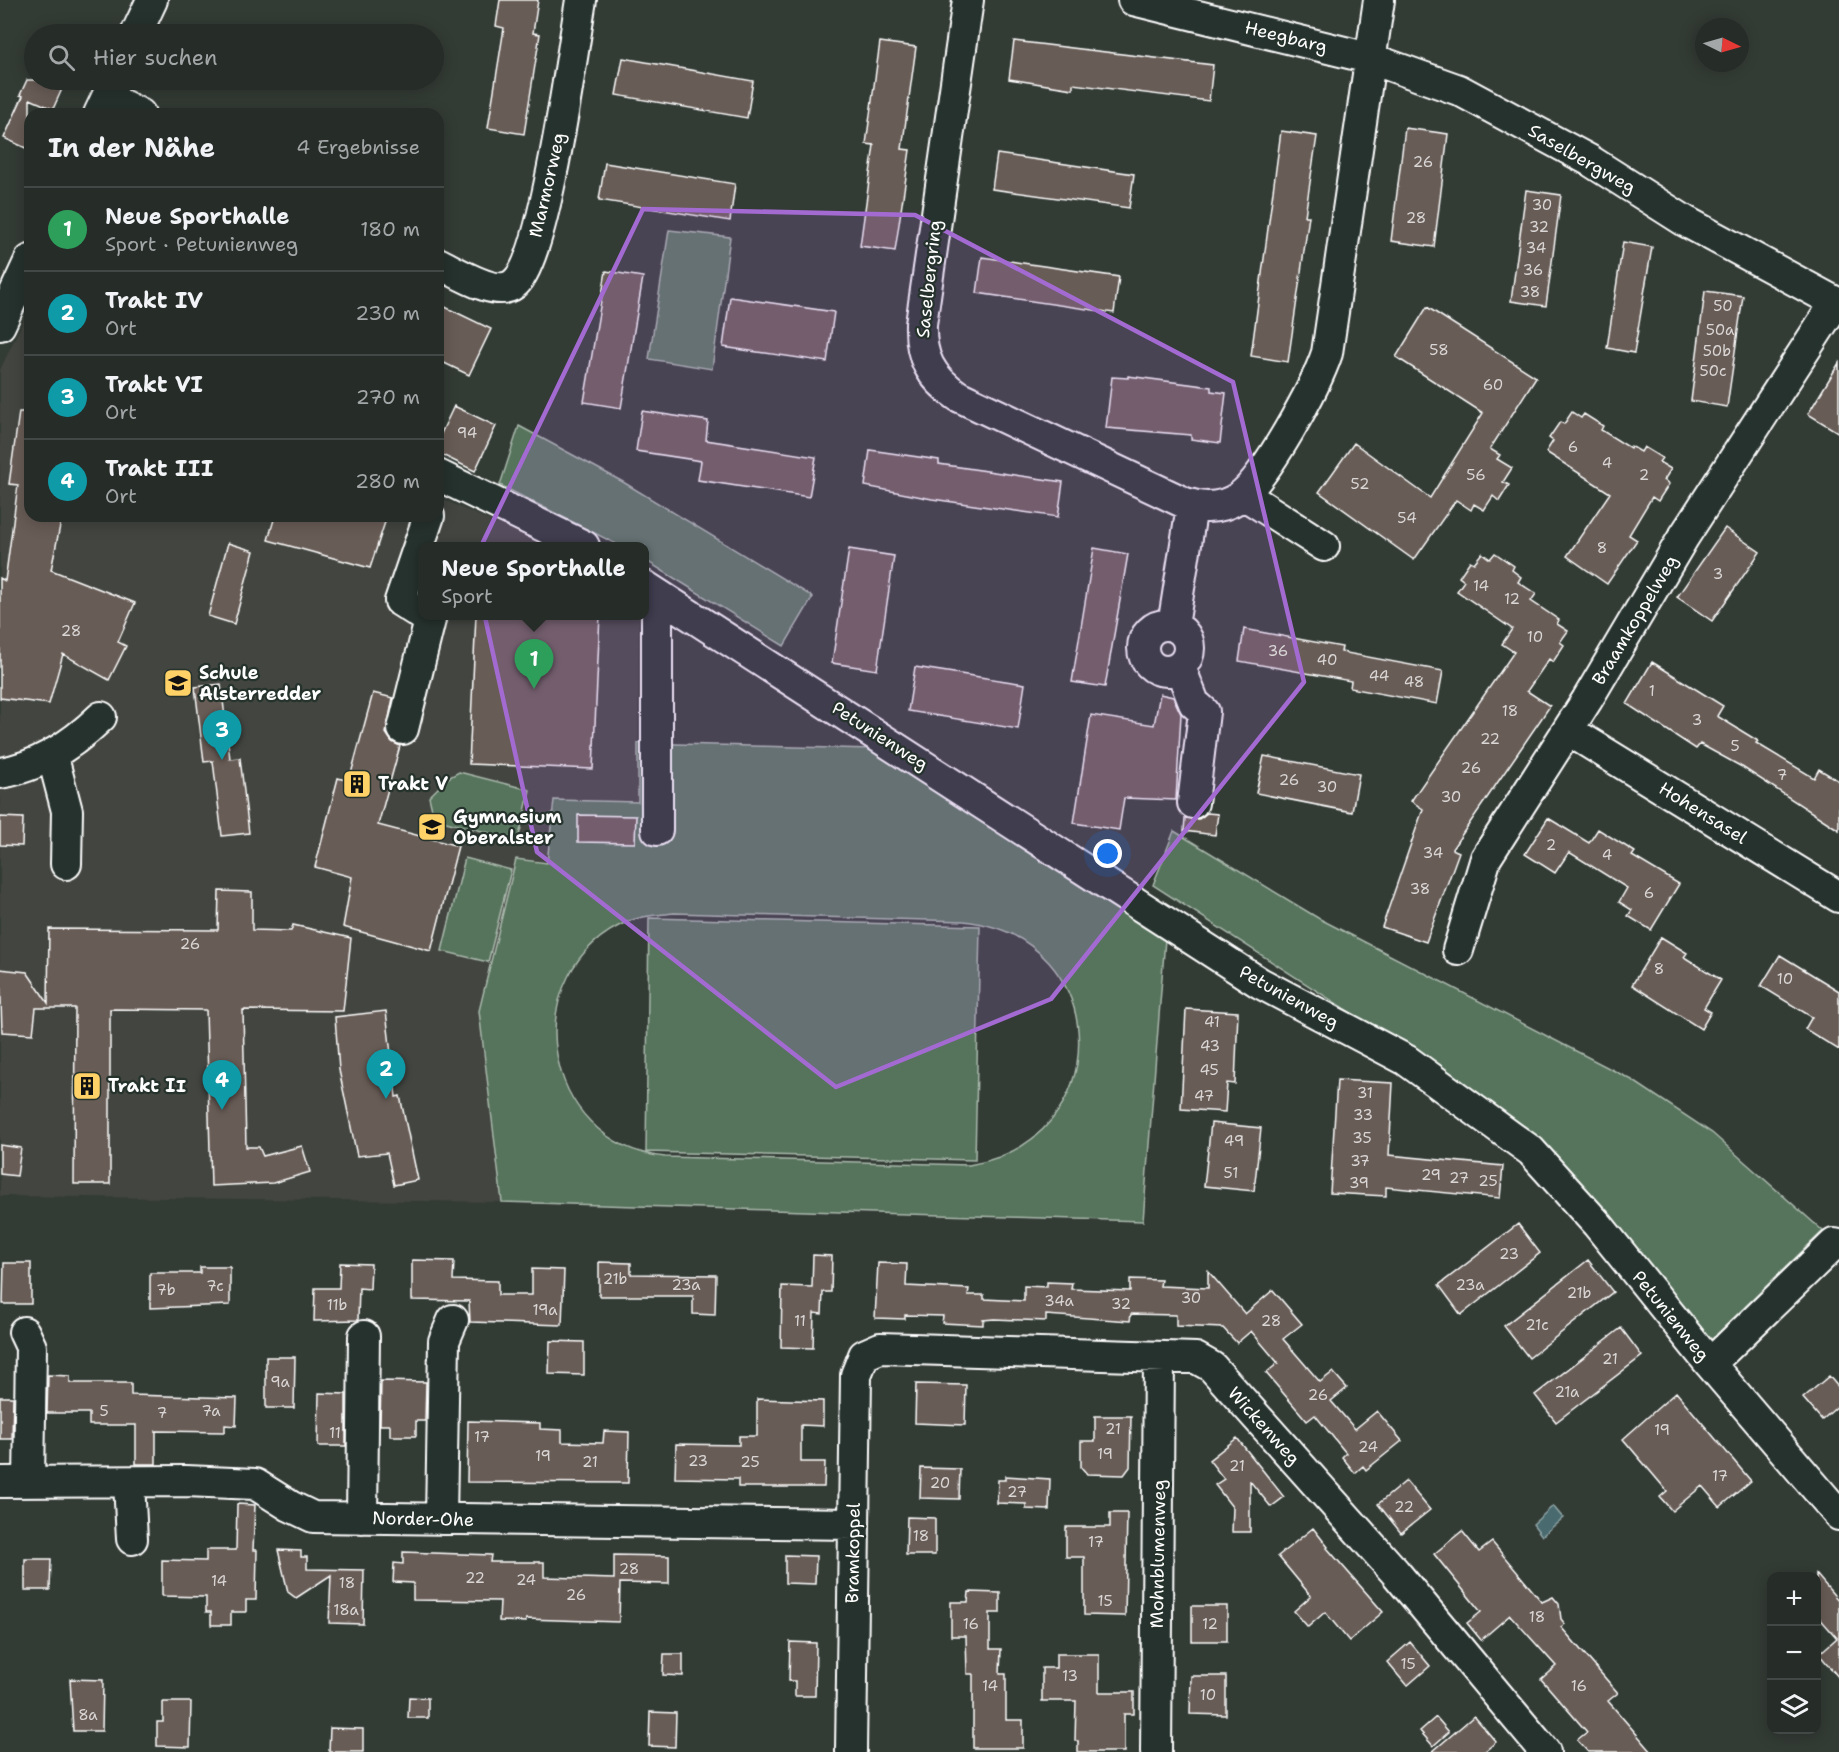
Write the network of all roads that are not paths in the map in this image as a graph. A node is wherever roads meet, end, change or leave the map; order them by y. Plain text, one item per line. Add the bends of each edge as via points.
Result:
1 (152, 0) edge
2 (581, 0) edge
3 (968, 0) edge
4 (1132, 0) edge
5 (1379, 0) edge
6 (141, 24) edge
7 (1369, 58) junction
8 (107, 97) edge
9 (128, 108) edge
10 (444, 266) edge
11 (24, 290) edge
12 (1838, 303) edge
13 (0, 325) edge
14 (444, 484) edge
15 (1244, 494) junction
16 (1192, 506) junction
17 (427, 522) edge
18 (420, 542) edge
19 (575, 542) edge
20 (1324, 546) dead end
21 (418, 547) edge
22 (651, 590) edge
23 (418, 613) edge
24 (430, 620) edge
25 (101, 717) dead end
26 (403, 729) dead end
27 (1568, 730) junction
28 (52, 754) junction
29 (0, 773) edge
30 (1193, 802) dead end
31 (657, 830) dead end
32 (66, 864) dead end
33 (1839, 897) edge
34 (1458, 950) dead end
35 (1839, 1245) edge
36 (453, 1320) dead end
37 (24, 1332) dead end
38 (364, 1336) dead end
39 (864, 1355) joint
40 (1159, 1357) junction
41 (1710, 1364) junction
42 (0, 1482) edge
43 (29, 1482) junction
44 (129, 1483) junction
45 (1839, 1515) edge
46 (362, 1518) junction
47 (441, 1519) junction
48 (854, 1524) junction
49 (132, 1539) dead end
50 (851, 1752) edge
51 (1156, 1752) edge
52 (1545, 1752) edge

1 - 6 street
2 - 10 street, Marmorweg via 544,210 524,273 513,285 495,290
3 - 16 street, Saselbergring via 924,301 921,337 926,363 938,381 958,396
4 - 7 street, Heegbarg
5 - 7 street
7 - 12 street, Saselbergweg via 1459,90 1589,160 1685,221
7 - 15 street via 1327,353 1307,399
8 - 9 street
11 - 13 street
12 - 27 street, Braamkoppelweg via 1683,538
14 - 19 street
15 - 16 street, Saselbergring via 1218,507
15 - 20 street
16 - 30 street via 1173,626 1150,631 1144,654 1159,670 1180,667 1194,703 1204,712
17 - 18 street
21 - 23 street via 399,601
22 - 31 street
22 - 41 street, Petunienweg via 1260,983 1406,1060 1531,1151 1598,1225
24 - 26 street
25 - 28 street via 77,740
27 - 33 street, Hohensasel
27 - 34 street, Braamkoppelweg via 1486,858
28 - 29 street via 23,770
28 - 32 street via 67,811
35 - 41 street via 1834,1244
36 - 47 street via 444,1341
37 - 43 street via 31,1347
38 - 46 street
39 - 40 street, Wickenweg via 880,1348
39 - 48 street, Bramkoppel via 856,1375
40 - 51 street, Mohnblumenweg
40 - 52 street, Wickenweg via 1196,1358 1212,1367 1395,1572
41 - 45 street, Petunienweg
42 - 43 street, Norder-Ohe
43 - 44 street, Norder-Ohe
44 - 46 street, Norder-Ohe via 255,1484 313,1517
44 - 49 street
46 - 47 street, Norder-Ohe
47 - 48 street, Norder-Ohe
48 - 50 street, Bramkoppel

